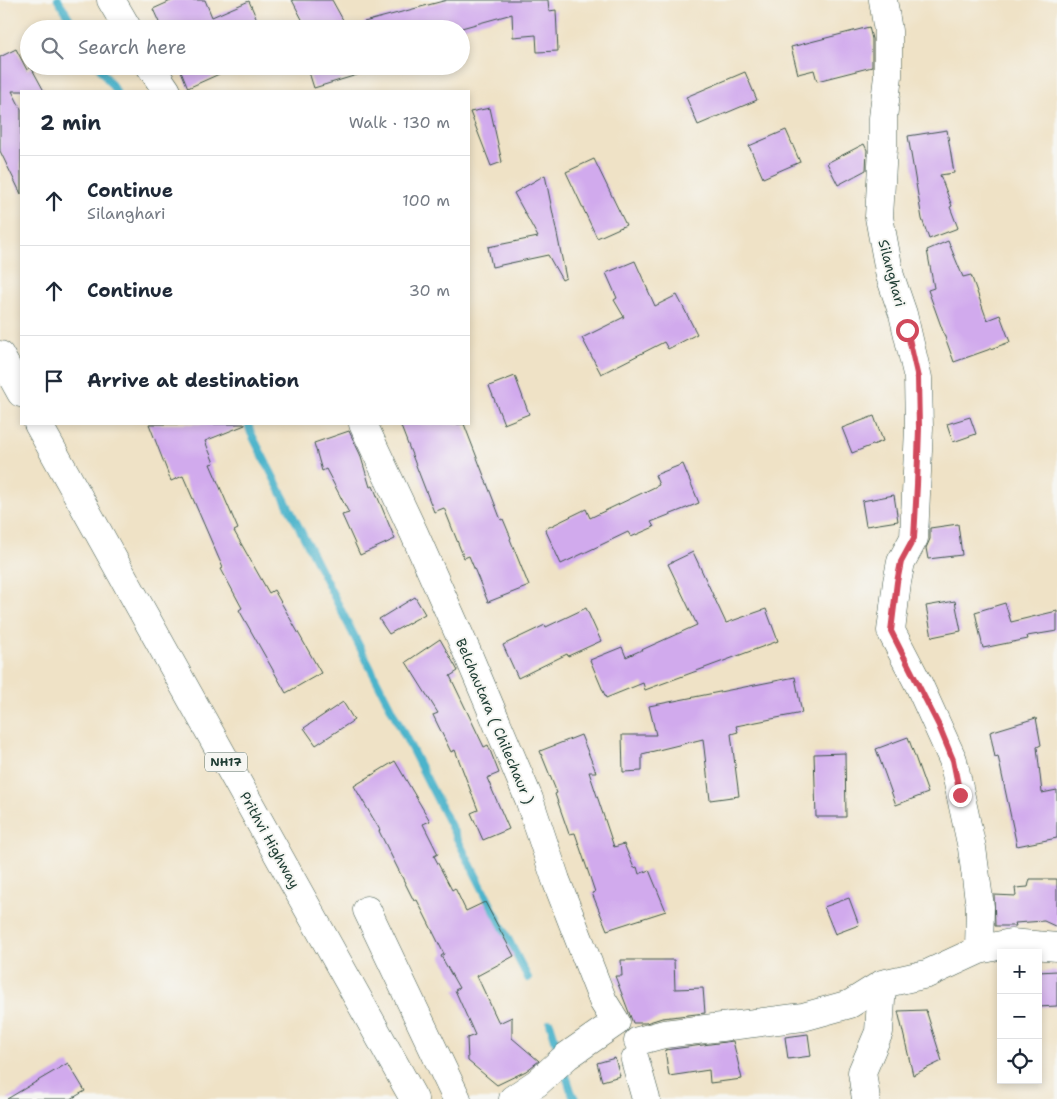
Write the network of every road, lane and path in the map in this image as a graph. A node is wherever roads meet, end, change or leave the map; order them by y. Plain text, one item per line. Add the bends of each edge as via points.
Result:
1 (111, 0) edge
2 (883, 0) edge
3 (123, 20) edge
4 (156, 75) edge
5 (166, 90) edge
6 (0, 355) edge
7 (20, 391) edge
8 (39, 425) edge
9 (363, 425) edge
10 (367, 910) dead end
11 (1057, 947) edge
12 (979, 950) junction
13 (882, 984) junction
14 (414, 1099) edge
15 (457, 1099) edge
16 (512, 1099) edge
17 (646, 1099) edge
18 (866, 1099) edge

1 - 3 main road
2 - 12 main road, Silanghari via 888,31 888,76 879,217 890,276 918,378 919,438 914,538 901,562 891,631 953,760 972,848 980,907
4 - 5 main road
6 - 7 main road
8 - 14 main road, Prithvi Highway / NH17
9 - 16 main road, Belchautara ( Chilechaur ) via 471,662 528,799 603,1001 616,1022
10 - 15 main road
11 - 12 main road via 1011,943
12 - 13 main road via 927,974
13 - 17 main road via 850,1004 803,1017 664,1034 637,1051
13 - 18 main road via 879,1032 862,1072

